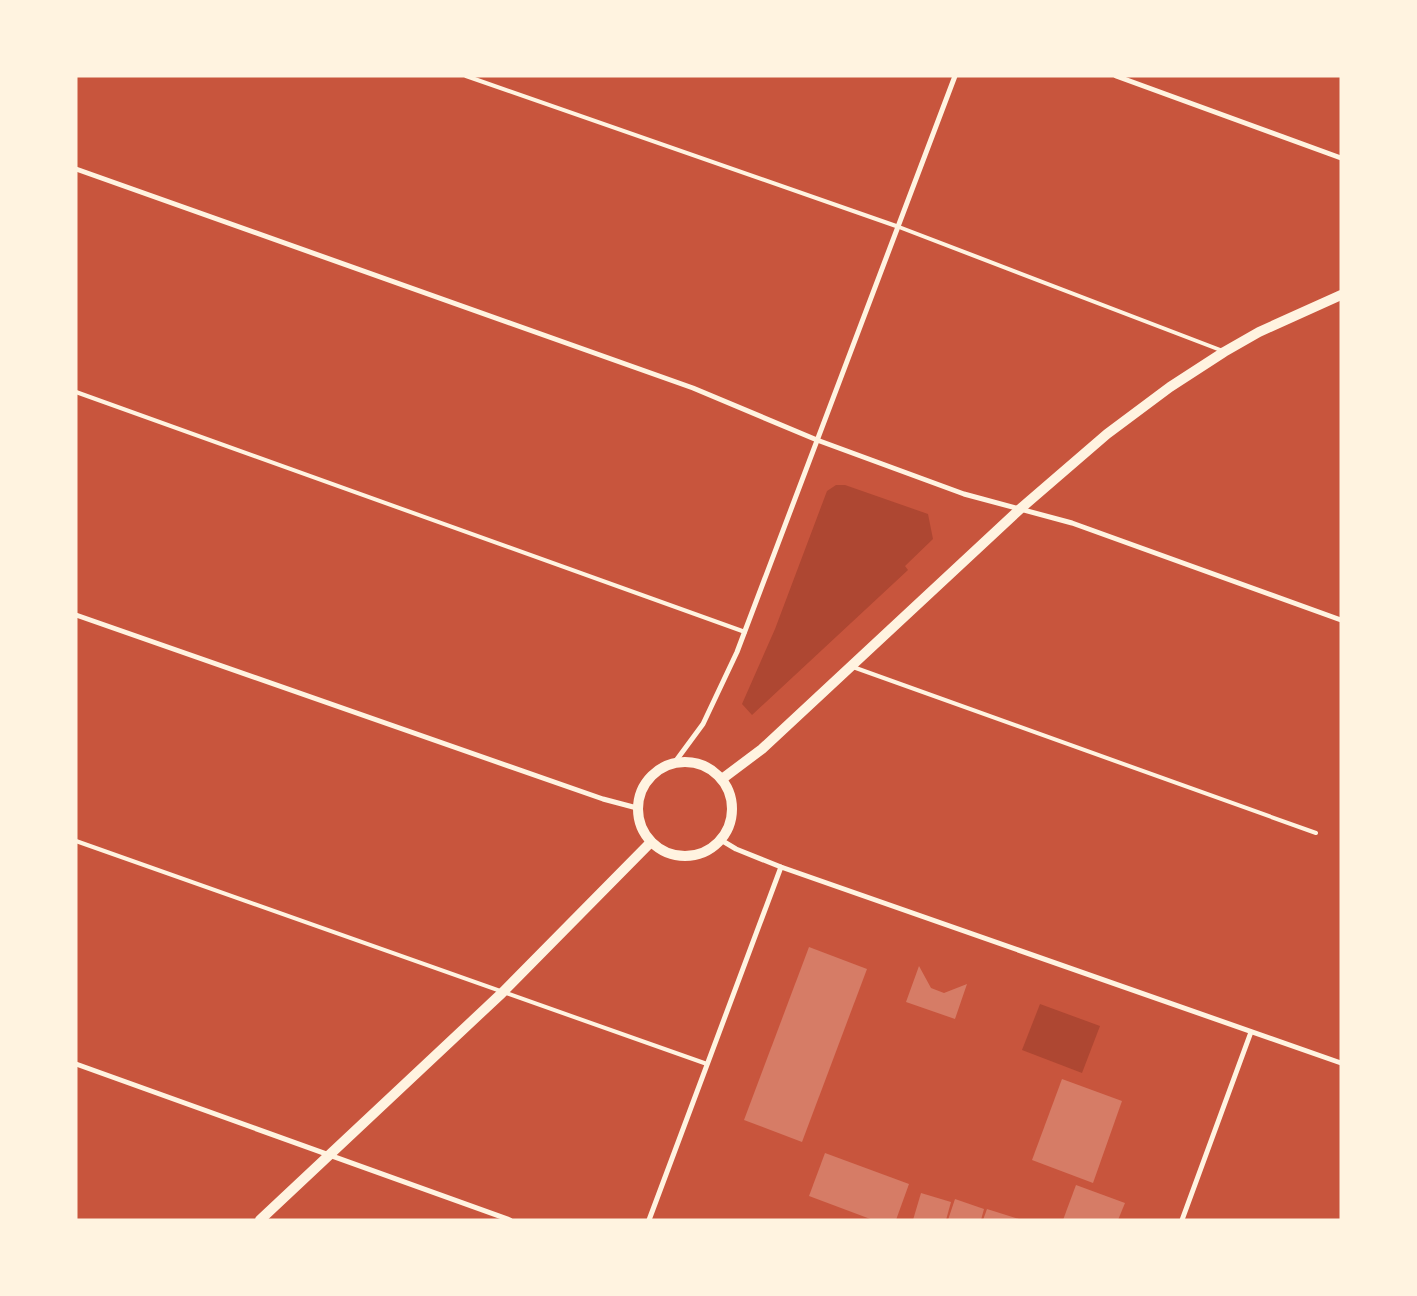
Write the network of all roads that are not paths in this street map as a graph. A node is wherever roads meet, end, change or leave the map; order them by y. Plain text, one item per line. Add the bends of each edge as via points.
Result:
1 (466, 76) edge
2 (955, 76) edge
3 (1116, 76) edge
4 (1341, 158) edge
5 (76, 169) edge
6 (899, 227) junction
7 (1341, 295) edge
8 (1224, 352) junction
9 (76, 392) edge
10 (817, 440) junction
11 (1020, 509) junction
12 (76, 615) edge
13 (1341, 620) edge
14 (745, 632) junction
15 (851, 666) junction
16 (675, 762) junction
17 (722, 779) junction
18 (637, 808) junction
19 (1316, 833) dead end
20 (721, 840) junction
21 (76, 841) edge
22 (651, 842) junction
23 (782, 867) junction
24 (502, 993) junction
25 (1251, 1032) junction
26 (1341, 1063) edge
27 (76, 1064) edge
28 (707, 1064) junction
29 (328, 1155) junction
30 (260, 1220) edge
31 (510, 1220) edge
32 (649, 1220) edge
33 (1182, 1220) edge

1 - 6 lane
2 - 6 street
3 - 4 street
5 - 10 street via 693,388
6 - 8 lane
6 - 10 street
7 - 8 main road via 1259,332
8 - 11 main road via 1107,434
9 - 14 lane
10 - 11 street via 964,494
10 - 14 street
11 - 13 street via 1072,523
11 - 15 main road
12 - 18 street via 603,800
14 - 16 street via 703,724
15 - 17 main road via 762,749
15 - 19 lane
16 - 17 main road via 701,764
16 - 18 main road via 653,774 639,795
17 - 20 main road via 732,803 732,816
18 - 22 main road via 638,820
20 - 22 main road via 703,853 681,857
20 - 23 street
21 - 24 lane
22 - 24 main road
23 - 25 street
23 - 28 street
24 - 28 lane
24 - 29 main road
25 - 26 street
25 - 33 street
27 - 29 street
28 - 32 street
29 - 30 main road
29 - 31 street

